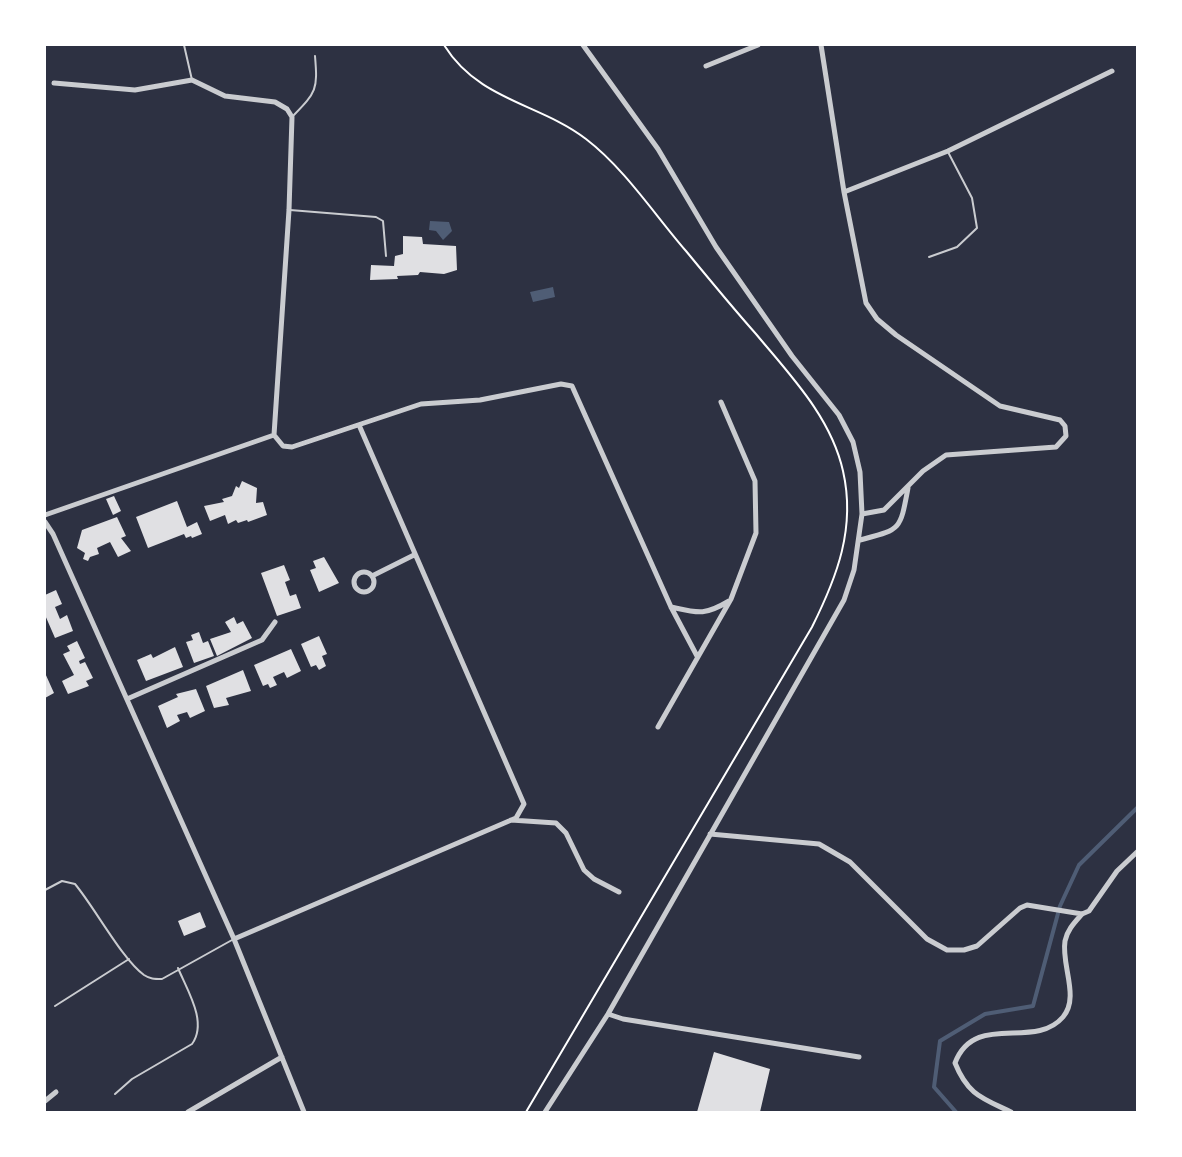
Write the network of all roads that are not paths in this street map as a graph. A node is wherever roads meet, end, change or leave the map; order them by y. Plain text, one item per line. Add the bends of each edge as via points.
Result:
1 (184, 45) edge
2 (583, 45) edge
3 (758, 45) edge
4 (820, 45) edge
5 (315, 56) dead end
6 (706, 66) dead end
7 (1112, 71) dead end
8 (192, 80) junction
9 (54, 83) dead end
10 (292, 117) junction
11 (948, 151) junction
12 (844, 192) junction
13 (289, 210) junction
14 (386, 256) dead end
15 (929, 257) dead end
16 (721, 402) dead end
17 (359, 425) junction
18 (274, 435) junction
19 (908, 487) junction
20 (862, 514) junction
21 (45, 515) edge
22 (45, 522) edge
23 (860, 540) junction
24 (414, 555) junction
25 (372, 576) dead end
26 (731, 599) junction
27 (671, 607) junction
28 (275, 621) dead end
29 (697, 656) junction
30 (127, 699) junction
31 (658, 727) dead end
32 (511, 820) junction
33 (710, 834) junction
34 (1137, 852) edge
35 (45, 890) edge
36 (619, 892) dead end
37 (1082, 914) junction
38 (234, 939) junction
39 (129, 959) junction
40 (178, 968) junction
41 (55, 1006) dead end
42 (608, 1014) junction
43 (282, 1057) junction
44 (859, 1057) dead end
45 (56, 1092) dead end
46 (116, 1094) dead end
47 (45, 1101) edge
48 (188, 1112) edge
49 (304, 1112) edge
50 (545, 1112) edge
51 (1011, 1112) edge

1 - 8 lane
2 - 20 street via 658,149 716,247 792,356 839,415 853,442 860,472
3 - 6 street
4 - 12 street
5 - 10 lane via 317,85 310,99
7 - 11 street
8 - 9 street via 135,90
8 - 10 street via 225,96 275,102
10 - 13 street
11 - 12 street
11 - 15 lane via 972,198 977,228 957,247
12 - 19 street via 866,303 877,319 1000,406 1060,420 1065,426 1066,436 1056,447 946,455
13 - 14 lane via 376,217 383,221
13 - 18 street
16 - 26 street via 755,481 756,533
17 - 18 street via 292,447 283,446
17 - 24 street
17 - 27 street via 421,404 480,400 561,384 572,386
18 - 21 street
19 - 20 street via 884,510
19 - 23 street via 902,521 897,528
20 - 23 street
22 - 30 street
23 - 33 street via 844,600
24 - 25 street
24 - 32 street via 524,804 522,812
26 - 27 street via 710,612
26 - 29 street
27 - 29 street
28 - 30 street via 262,640
29 - 31 street
30 - 38 street
32 - 36 street via 556,823 567,833 584,870
32 - 38 street
33 - 37 street via 819,844 850,862 927,939 947,950 977,946 1027,905
33 - 42 street
34 - 37 street via 1117,871 1094,906
35 - 39 lane via 62,881 75,884
37 - 51 street via 1065,939 1070,996 1069,1008 1062,1018 1042,1030 984,1035 961,1048 956,1063 963,1081 974,1094
38 - 40 lane
38 - 43 street
39 - 40 lane via 152,979 162,979
39 - 41 lane
40 - 46 lane via 198,1020 196,1037 192,1044 122,1086
42 - 44 street
42 - 50 street
43 - 48 street
43 - 49 street
45 - 47 street

